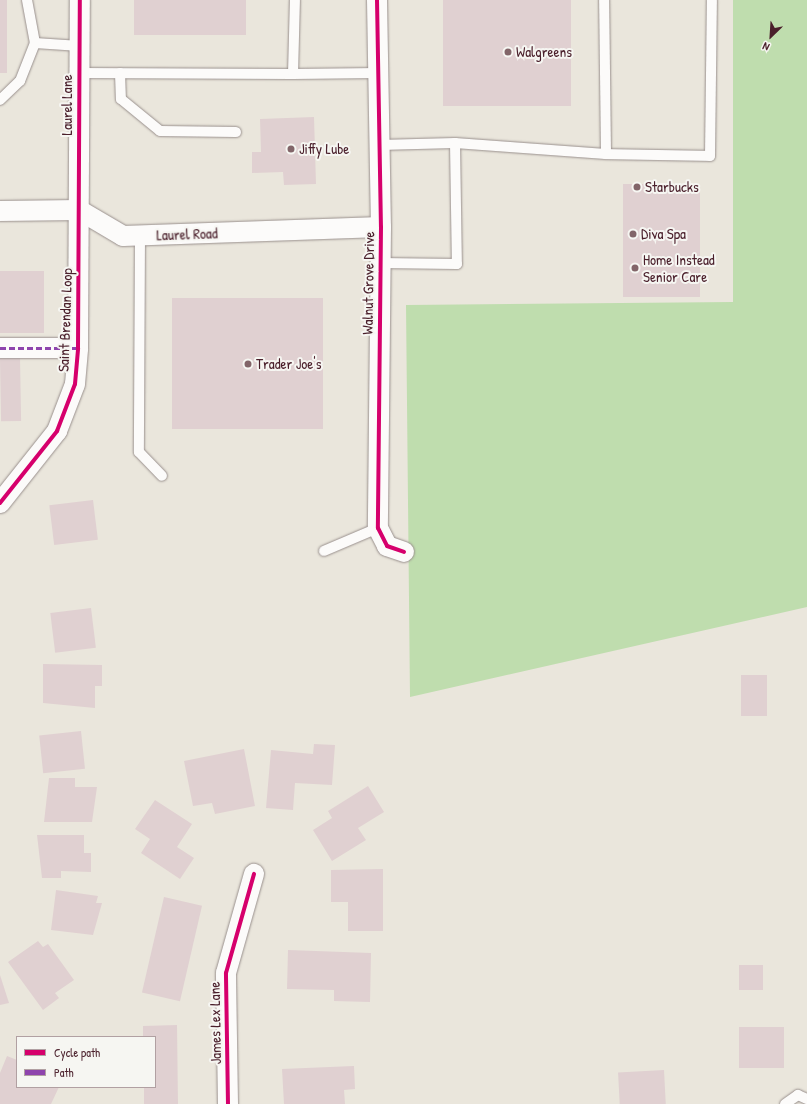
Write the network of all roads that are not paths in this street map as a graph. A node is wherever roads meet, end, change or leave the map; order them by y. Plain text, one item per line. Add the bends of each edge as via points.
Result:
1 (27, 0) edge
2 (80, 0) edge
3 (295, 0) edge
4 (377, 0) edge
5 (604, 0) edge
6 (712, 0) edge
7 (35, 43) junction
8 (80, 46) junction
9 (80, 73) junction
10 (120, 73) junction
11 (378, 73) junction
12 (293, 74) junction
13 (0, 100) edge
14 (236, 132) dead end
15 (455, 143) junction
16 (379, 146) junction
17 (606, 154) junction
18 (79, 210) junction
19 (0, 211) edge
20 (381, 227) junction
21 (140, 235) junction
22 (380, 263) junction
23 (0, 348) edge
24 (78, 348) junction
25 (162, 476) dead end
26 (0, 503) edge
27 (378, 528) junction
28 (324, 551) dead end
29 (404, 552) dead end
30 (254, 874) dead end
31 (807, 1099) edge
32 (228, 1104) edge
33 (785, 1104) edge

1 - 7 lane
2 - 8 street, Laurel Lane
3 - 12 lane
4 - 11 street, Walnut Grove Drive
5 - 17 lane
6 - 17 lane via 710,156
7 - 8 lane
7 - 13 lane via 20,81
8 - 9 street, Laurel Lane
9 - 10 lane
9 - 18 street, Laurel Lane
10 - 12 lane
10 - 14 lane via 121,99 160,131
11 - 12 lane
11 - 16 street, Walnut Grove Drive
15 - 16 lane
15 - 17 lane
15 - 22 lane via 457,264
16 - 20 street, Walnut Grove Drive
18 - 19 street
18 - 21 street, Laurel Road via 122,236
18 - 24 street, Saint Brendan Loop
20 - 21 street, Laurel Road
20 - 22 street, Walnut Grove Drive
21 - 25 lane via 139,452
22 - 27 street, Walnut Grove Drive
23 - 24 street
24 - 26 street, Saint Brendan Loop via 75,384 57,431
27 - 28 lane
27 - 29 street, Walnut Grove Drive via 387,546
30 - 32 street, James Lex Lane via 226,973
31 - 33 lane via 798,1095

